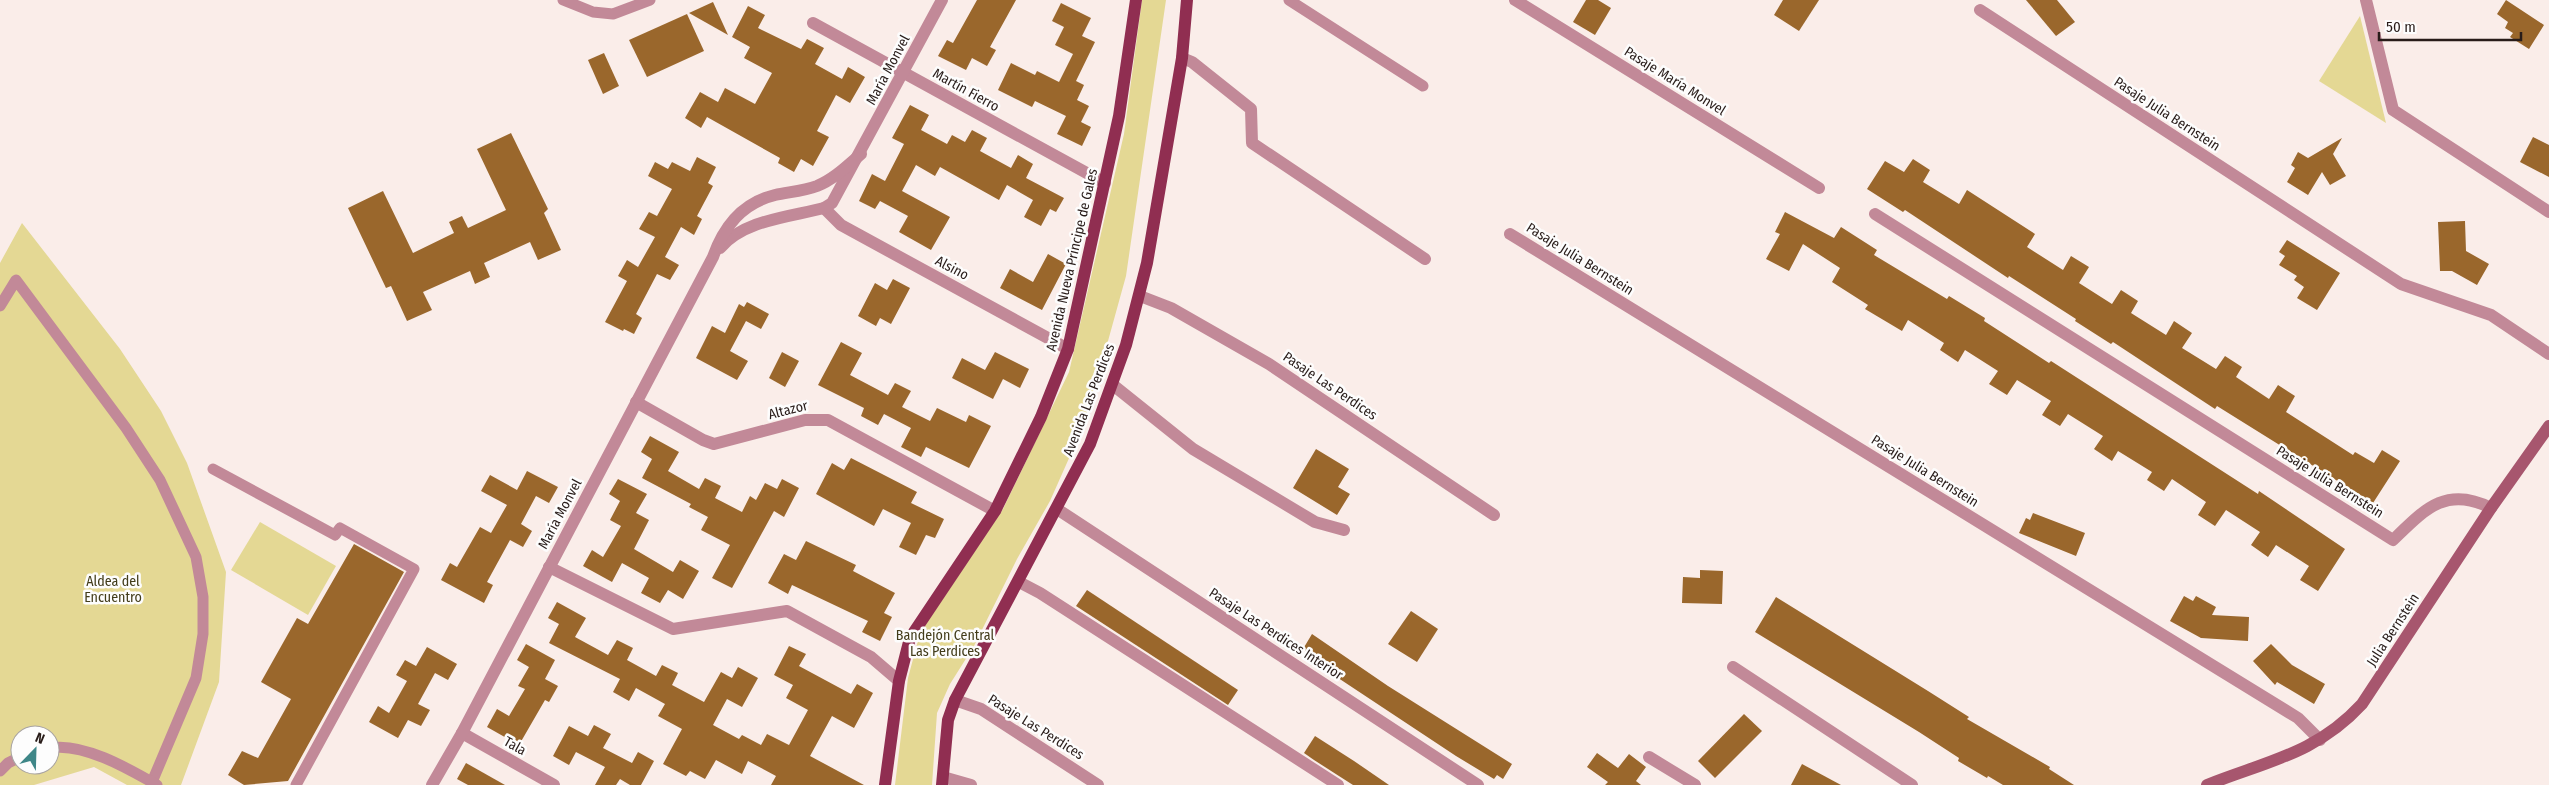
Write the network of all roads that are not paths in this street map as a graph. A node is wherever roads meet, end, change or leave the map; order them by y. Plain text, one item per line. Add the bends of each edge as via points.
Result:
1 (563, 0) edge
2 (650, 0) edge
3 (942, 0) edge
4 (1136, 0) edge
5 (1187, 0) edge
6 (1289, 0) edge
7 (1515, 0) edge
8 (2366, 0) edge
9 (1980, 10) dead end
10 (813, 23) dead end
11 (1182, 58) junction
12 (903, 73) junction
13 (1423, 86) dead end
14 (860, 154) junction
15 (1105, 183) junction
16 (1820, 188) dead end
17 (824, 208) junction
18 (2549, 212) edge
19 (1875, 214) dead end
20 (1510, 234) dead end
21 (712, 257) junction
22 (1424, 259) dead end
23 (1140, 296) junction
24 (0, 306) edge
25 (1068, 349) junction
26 (2549, 354) edge
27 (1113, 385) junction
28 (636, 402) junction
29 (2549, 426) edge
30 (213, 469) dead end
31 (2491, 508) junction
32 (1057, 510) junction
33 (995, 511) junction
34 (1494, 515) dead end
35 (1344, 530) dead end
36 (549, 567) junction
37 (1019, 582) junction
38 (1733, 667) dead end
39 (899, 681) junction
40 (955, 700) junction
41 (462, 733) junction
42 (2320, 740) junction
43 (60, 748) edge
44 (1649, 757) dead end
45 (10, 762) edge
46 (0, 771) edge
47 (942, 781) edge
48 (2226, 782) edge
49 (155, 784) edge
50 (296, 785) edge
51 (432, 785) edge
52 (554, 785) edge
53 (885, 785) edge
54 (971, 785) edge
55 (1098, 785) edge
56 (1338, 785) edge
57 (1478, 785) edge
58 (1695, 785) edge
59 (1912, 785) edge
60 (2208, 785) edge

1 - 2 lane via 593,12 613,14
3 - 12 street, María Monvel
4 - 15 main road, Avenida Nueva Príncipe de Gales via 1119,116
5 - 11 main road, Avenida Las Perdices
6 - 13 lane
7 - 16 street, Pasaje María Monvel
8 - 18 street via 2393,110
9 - 26 street, Pasaje Julia Bernstein via 2401,284 2491,315
10 - 12 street, Martín Fierro
11 - 22 street via 1192,62 1251,109 1252,143
11 - 23 main road, Avenida Las Perdices
12 - 14 street, María Monvel
12 - 15 street, Martín Fierro
14 - 17 street, María Monvel via 838,195
14 - 21 street, María Monvel via 835,177 816,186 763,198 741,211 720,236
15 - 25 main road, Avenida Nueva Príncipe de Gales
17 - 21 street, María Monvel via 744,228 730,237
17 - 25 street, Alsino via 841,225
19 - 31 street, Pasaje Julia Bernstein via 2393,540 2424,510 2447,500 2475,500
20 - 42 street, Pasaje Julia Bernstein via 2298,718
21 - 28 street, María Monvel
23 - 27 main road, Avenida Las Perdices
23 - 34 street, Pasaje Las Perdices via 1171,308 1269,364
24 - 49 lane via 16,280 126,428 160,480 196,556 203,634 196,678
25 - 33 main road, Avenida Nueva Príncipe de Gales via 1041,416
27 - 32 main road, Avenida Las Perdices via 1090,444
27 - 35 street via 1193,449 1315,522
28 - 33 street, Altazor via 714,444 805,420 828,420
28 - 36 street, María Monvel
29 - 31 street, Julia Bernstein
30 - 50 lane via 336,535 340,528 414,569
31 - 42 street, Julia Bernstein via 2362,704 2345,723
32 - 37 main road, Avenida Las Perdices
32 - 57 street, Pasaje Las Perdices Interior
33 - 39 main road, Avenida Nueva Príncipe de Gales via 910,638
36 - 39 street via 674,629 787,611 871,657
36 - 41 street, María Monvel
37 - 40 main road, Avenida Las Perdices
37 - 56 street
38 - 59 street
39 - 53 main road, Avenida Nueva Príncipe de Gales
40 - 47 main road, Avenida Las Perdices via 948,720
40 - 55 street, Pasaje Las Perdices via 981,709
41 - 51 street, María Monvel
41 - 52 street, Tala
42 - 48 street, Julia Bernstein
43 - 49 lane via 78,749
44 - 58 street
45 - 46 lane
47 - 54 street
48 - 60 street, Julia Bernstein

